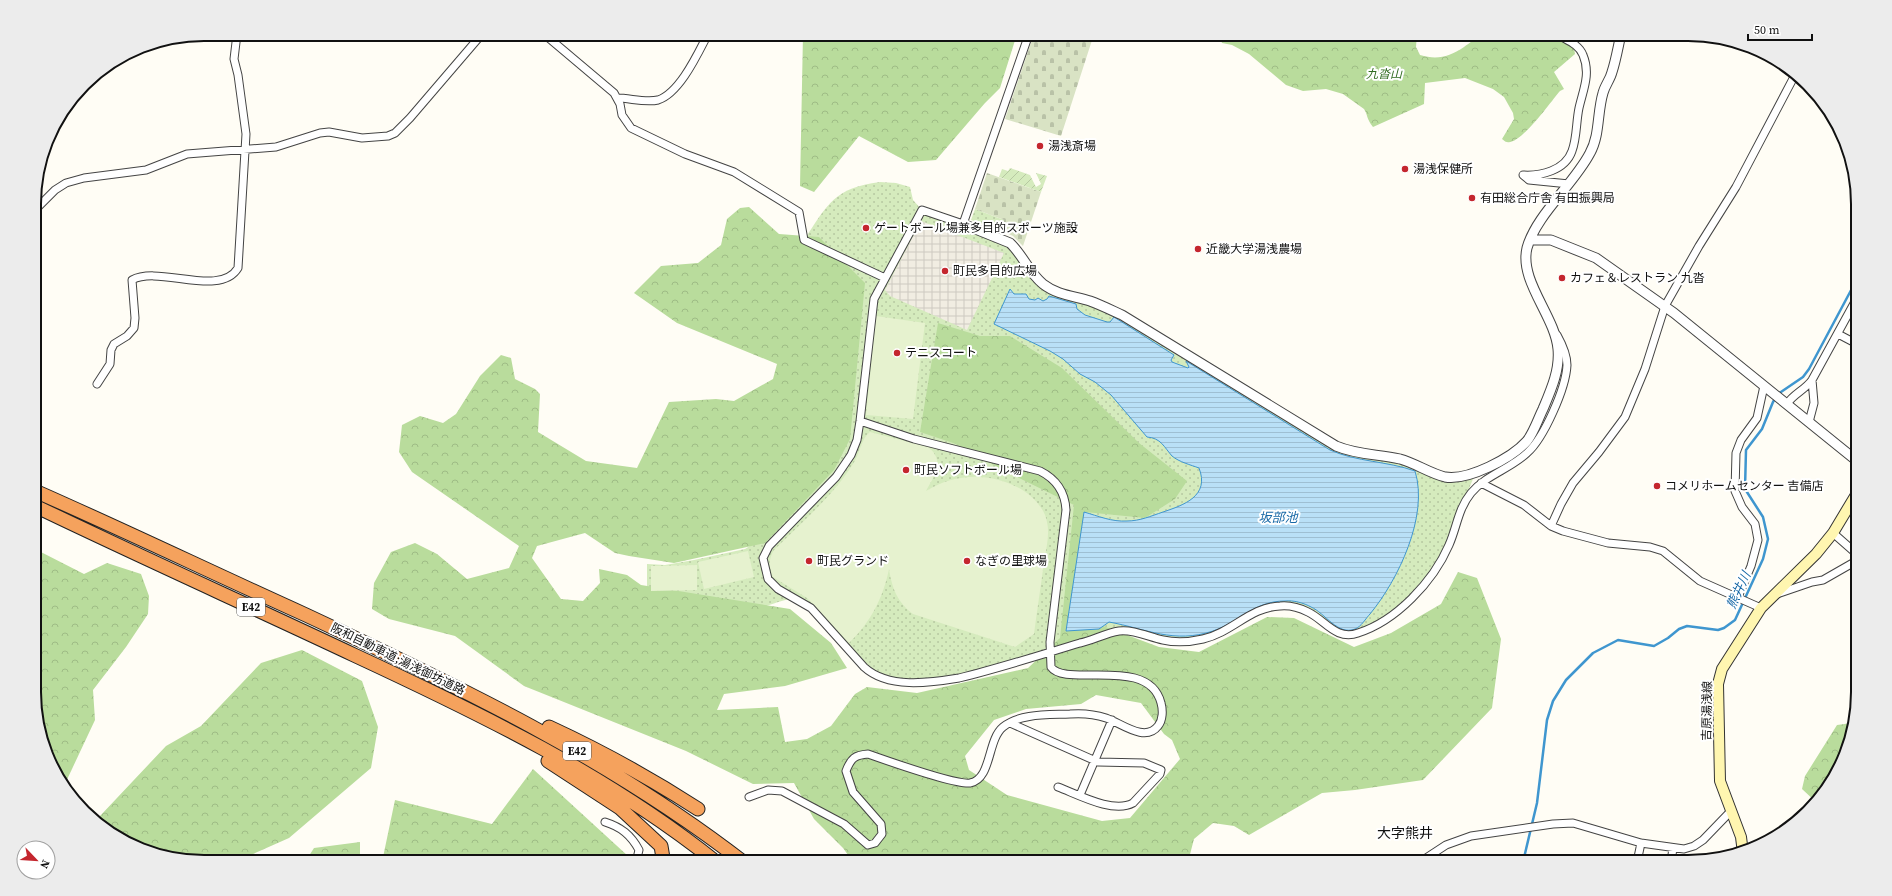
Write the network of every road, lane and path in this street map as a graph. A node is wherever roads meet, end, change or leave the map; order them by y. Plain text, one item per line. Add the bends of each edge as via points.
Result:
1 (236, 41) edge
2 (476, 41) edge
3 (552, 41) edge
4 (704, 41) edge
5 (1027, 41) edge
6 (1568, 41) edge
7 (1619, 41) edge
8 (1793, 79) edge
9 (617, 98) junction
10 (246, 148) junction
11 (1569, 184) junction
12 (41, 205) edge
13 (963, 224) junction
14 (1530, 240) junction
15 (885, 278) junction
16 (1665, 306) junction
17 (1851, 309) edge
18 (1554, 330) junction
19 (1838, 334) junction
20 (1851, 341) edge
21 (1812, 380) junction
22 (97, 384) dead end
23 (1767, 389) junction
24 (1785, 403) junction
25 (860, 421) junction
26 (1809, 422) junction
27 (1851, 456) edge
28 (1481, 483) junction
29 (41, 493) edge
30 (1851, 504) edge
31 (41, 509) edge
32 (1551, 526) junction
33 (1833, 533) junction
34 (1851, 549) edge
35 (1851, 564) edge
36 (1773, 596) junction
37 (1738, 597) junction
38 (1761, 608) junction
39 (1050, 652) junction
40 (467, 692) junction
41 (444, 697) junction
42 (1112, 720) junction
43 (1010, 723) junction
44 (1094, 761) junction
45 (1058, 787) dead end
46 (1080, 796) junction
47 (749, 797) dead end
48 (698, 809) dead end
49 (1731, 810) junction
50 (605, 822) dead end
51 (1641, 843) junction
52 (1742, 846) edge
53 (1673, 848) junction
54 (638, 855) edge
55 (663, 855) edge
56 (707, 855) edge
57 (734, 855) edge
58 (1431, 855) edge
59 (1638, 855) edge
60 (1672, 855) edge

1 - 10 street via 234,59
2 - 10 street via 395,133 372,138 329,132 282,145
3 - 9 street via 609,88
4 - 9 street via 683,77 668,95 651,101
5 - 13 street
6 - 11 street via 1579,48 1587,68 1572,152 1562,164 1546,173 1523,175 1529,180
7 - 11 street via 1613,71 1603,93 1593,146 1586,161
8 - 16 street via 1736,187 1698,246
9 - 15 street via 622,115 631,128 685,154 749,180 799,212 804,240
10 - 12 street via 187,154 146,170 66,182
10 - 22 street via 238,268 230,277 215,280 149,275 132,280 134,328 114,344 110,364
11 - 14 street
13 - 15 street via 922,210
13 - 18 street via 1010,243 1037,279 1052,290 1089,301 1122,315 1336,446 1355,453 1400,459 1446,477 1466,476 1476,472 1507,456 1527,440 1556,374 1558,351
14 - 16 street via 1551,240 1596,258
14 - 18 street via 1526,260 1529,275
15 - 25 street via 873,306
16 - 23 street
16 - 32 street via 1645,369 1625,417 1573,483
17 - 19 street
18 - 28 street via 1565,352 1567,365 1559,395 1545,428 1528,453
19 - 20 street
19 - 21 street
21 - 24 street via 1805,389
21 - 26 street via 1814,403
23 - 24 street
23 - 37 street via 1757,418 1741,440 1736,453 1735,491 1742,507 1755,524 1758,540 1751,566
24 - 26 street
25 - 39 street via 914,439 1040,471 1057,484 1064,497 1066,510
25 - 39 street via 857,440 847,462 828,485 775,538 765,552 763,565 768,579 811,608 864,667 884,678 909,682 951,679
26 - 27 street
28 - 32 street via 1524,505
28 - 39 street via 1465,502 1450,544 1427,581 1406,604 1373,626 1355,634 1333,631 1307,611 1281,606 1263,609 1222,633 1203,639 1172,642 1121,631
29 - 40 highway, 阪和自動車道;湯浅御坊道路 / E42
30 - 33 main road, 吉原湯浅線
31 - 41 highway, 阪和自動車道;湯浅御坊道路 / E42
32 - 37 street via 1564,532 1608,543 1650,547 1663,551 1700,581
33 - 34 street
33 - 36 main road, 吉原湯浅線 via 1816,554
35 - 36 street via 1824,580
36 - 38 main road, 吉原湯浅線
37 - 38 street
38 - 49 main road, 吉原湯浅線 via 1722,668 1718,684 1720,781
39 - 42 street via 1051,667 1058,672 1133,677 1149,685 1161,702 1161,721 1150,732 1140,732
40 - 48 highway via 592,747
40 - 57 highway, 阪和自動車道;湯浅御坊道路 / E42 via 576,750 622,778 683,817
41 - 55 highway via 537,753 620,808 661,846
41 - 56 highway, 阪和自動車道;湯浅御坊道路 / E42 via 605,784 675,830
42 - 43 street via 1088,714 1070,714 1025,717
42 - 44 street
43 - 44 street
43 - 47 street via 1002,728 996,737 986,769 980,778 970,782 955,780 868,754 856,755 850,760 846,771 853,792 881,824 882,834 875,844 868,845 844,824 782,791 768,790
44 - 46 street
44 - 46 street via 1144,763 1160,769 1161,772 1129,805 1104,805
45 - 46 street
49 - 52 main road, 吉原湯浅線
49 - 53 street via 1703,840 1689,847
50 - 54 street via 617,826 632,838 639,850
51 - 53 street
51 - 58 street via 1573,824 1553,824 1471,836 1446,845
51 - 59 street
53 - 60 street

